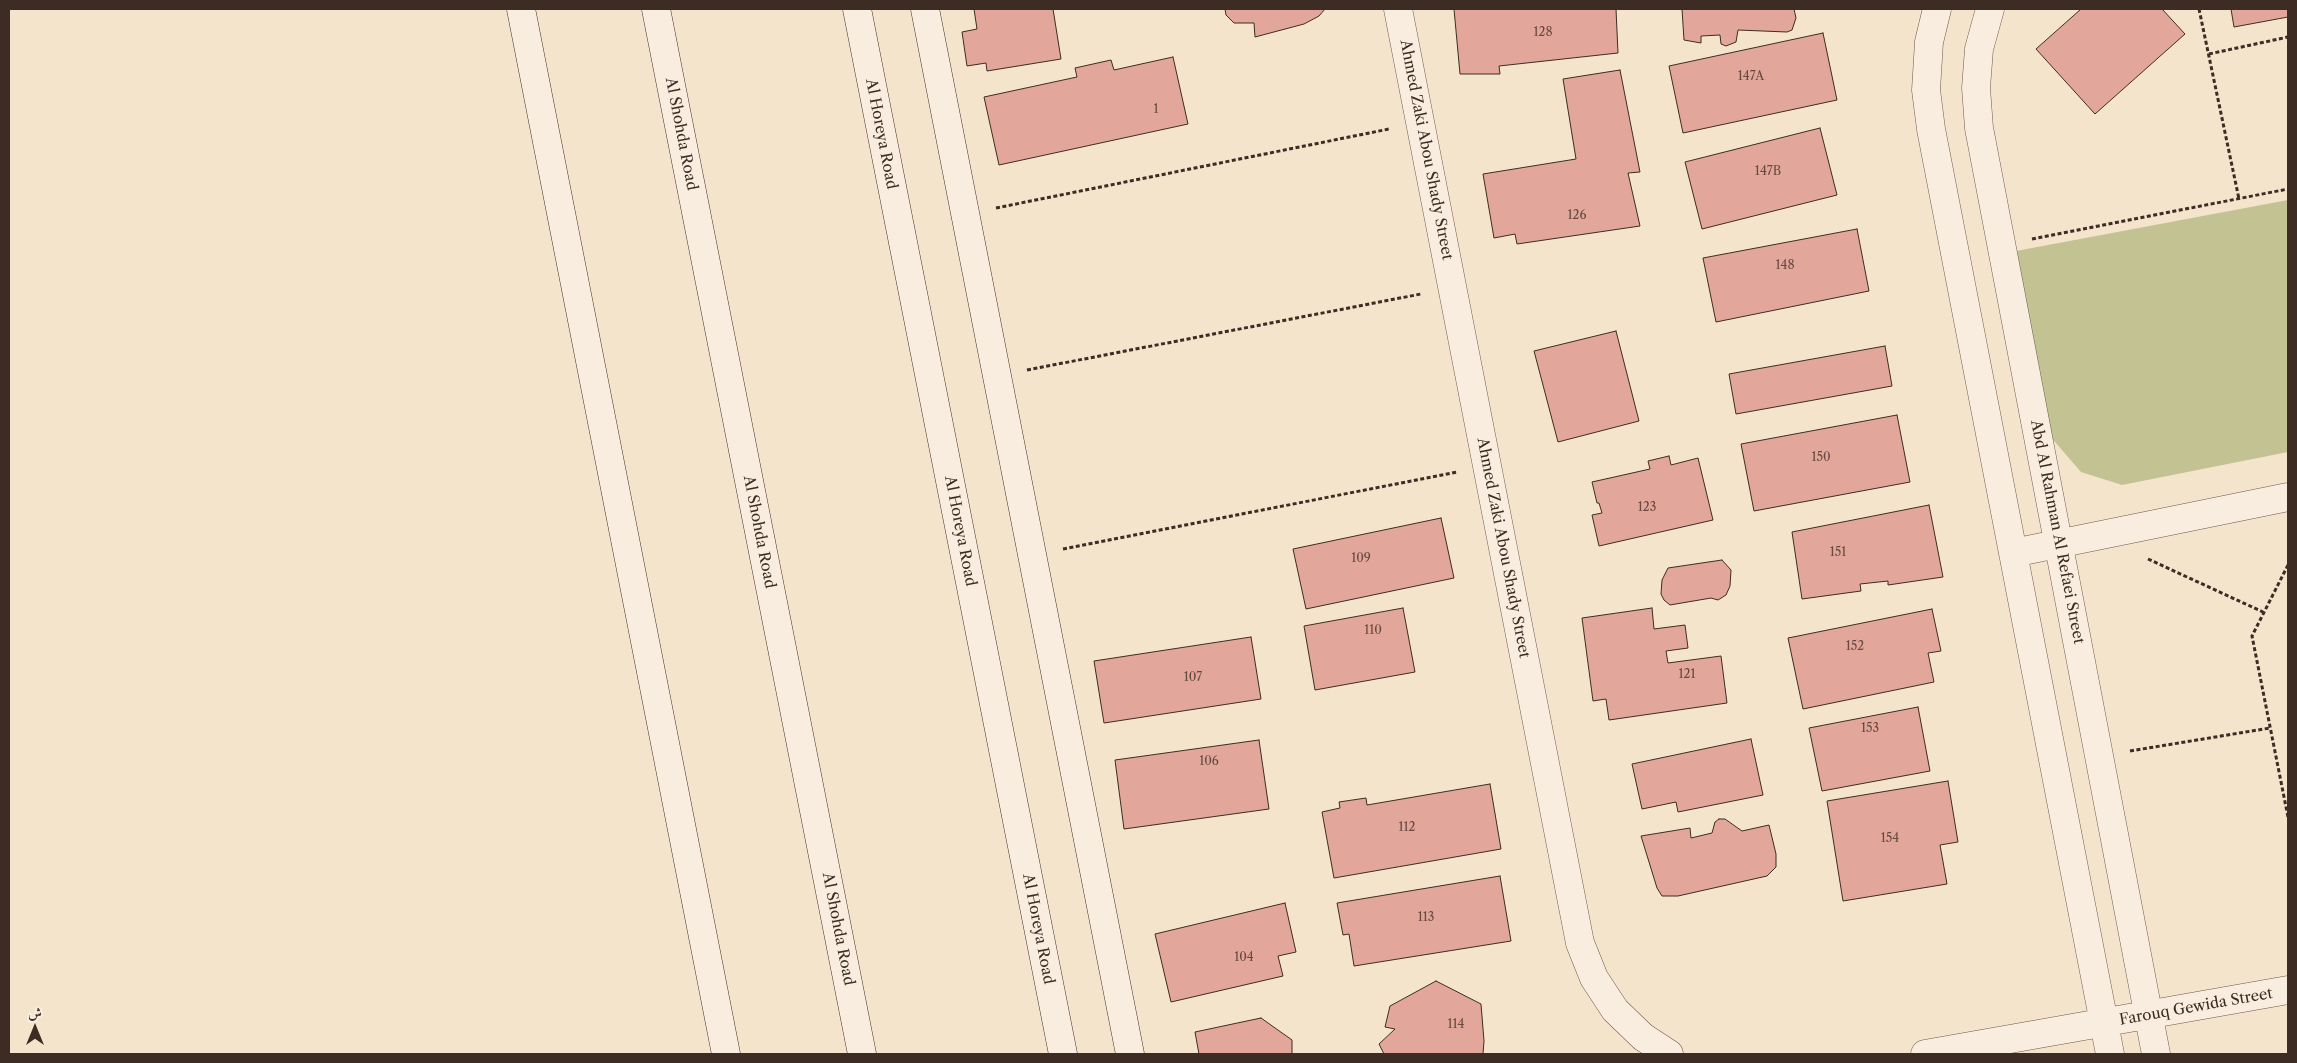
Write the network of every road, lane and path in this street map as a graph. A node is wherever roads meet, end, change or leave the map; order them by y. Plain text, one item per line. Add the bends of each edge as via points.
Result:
1 (521, 9) edge
2 (656, 9) edge
3 (857, 9) edge
4 (925, 9) edge
5 (1398, 9) edge
6 (1937, 9) edge
7 (1990, 9) edge
8 (2199, 9) edge
9 (2288, 37) edge
10 (2209, 54) junction
11 (1421, 122) junction
12 (2288, 189) edge
13 (2239, 199) junction
14 (966, 214) junction
15 (2002, 244) junction
16 (1453, 288) junction
17 (997, 376) junction
18 (1487, 466) junction
19 (2288, 497) edge
20 (2059, 543) junction
21 (2013, 553) junction
22 (1032, 555) junction
23 (2141, 556) dead end
24 (2288, 565) edge
25 (2263, 612) junction
26 (2270, 728) junction
27 (2099, 757) junction
28 (2288, 817) edge
29 (2288, 990) edge
30 (2148, 1015) junction
31 (2104, 1024) junction
32 (726, 1054) edge
33 (862, 1054) edge
34 (1063, 1054) edge
35 (1130, 1054) edge
36 (1669, 1054) edge
37 (1925, 1054) edge
38 (2110, 1054) edge
39 (2156, 1054) edge

1 - 32 street
2 - 33 street, Al Shohda Road
3 - 34 street, Al Horeya Road
4 - 14 street
5 - 11 street, Ahmed Zaki Abou Shady Street
6 - 21 street via 1929,42 1926,90 1931,129
7 - 15 street, Abd Al Rahman Al Refaei Street via 1979,49 1976,88 1980,128
8 - 10 path
9 - 10 path
10 - 13 path
11 - 14 path
11 - 16 street, Ahmed Zaki Abou Shady Street
12 - 13 path
13 - 15 path
14 - 17 street
15 - 20 street, Abd Al Rahman Al Refaei Street
16 - 17 path
16 - 18 street, Ahmed Zaki Abou Shady Street
17 - 22 street
18 - 22 path
18 - 36 street, Ahmed Zaki Abou Shady Street via 1580,943 1594,978 1615,1010 1643,1037
19 - 20 street
20 - 21 street
20 - 27 street, Abd Al Rahman Al Refaei Street
21 - 31 street
22 - 35 street
23 - 25 path
24 - 25 path
25 - 26 path via 2252,636
26 - 27 path
26 - 28 path
27 - 30 street, Abd Al Rahman Al Refaei Street
29 - 30 street, Farouq Gewida Street
30 - 31 street, Farouq Gewida Street
30 - 39 street, Abd Al Rahman Al Refaei Street
31 - 37 street
31 - 38 street

